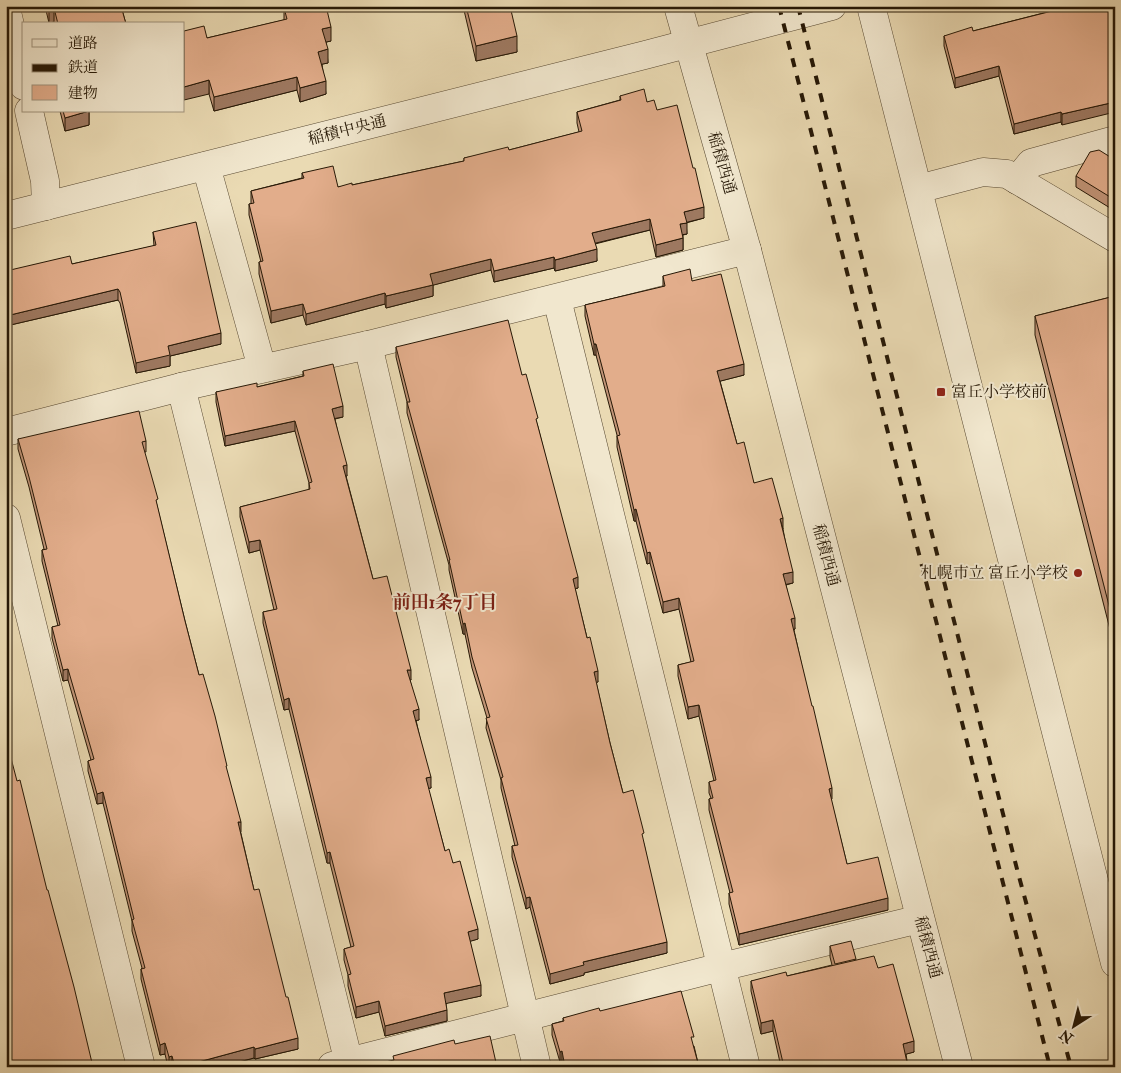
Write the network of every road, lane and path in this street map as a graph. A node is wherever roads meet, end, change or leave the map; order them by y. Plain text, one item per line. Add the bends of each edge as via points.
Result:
1 (678, 6) edge
2 (832, 6) edge
3 (871, 6) edge
4 (6, 8) edge
5 (688, 44) junction
6 (22, 77) edge
7 (29, 112) edge
8 (1115, 140) edge
9 (206, 166) junction
10 (1017, 180) junction
11 (918, 188) junction
12 (46, 206) junction
13 (6, 216) edge
14 (1115, 238) edge
15 (747, 250) junction
16 (557, 299) junction
17 (368, 345) junction
18 (262, 368) junction
19 (181, 387) junction
20 (6, 432) edge
21 (6, 518) edge
22 (920, 919) junction
23 (1115, 963) edge
24 (721, 967) junction
25 (525, 1018) junction
26 (343, 1065) edge
27 (141, 1067) edge
28 (537, 1067) edge
29 (746, 1067) edge
30 (959, 1067) edge

1 - 5 street, 稲積西通
2 - 5 street, 稲積中央通
3 - 11 street
4 - 6 street
5 - 9 street, 稲積中央通
5 - 15 street, 稲積西通
7 - 12 street via 45,181
8 - 10 street via 1031,163
9 - 12 street, 稲積中央通
9 - 18 street
10 - 11 street via 1007,174 983,172
10 - 14 street
11 - 23 street
12 - 13 street, 稲積中央通
15 - 16 street
15 - 22 street, 稲積西通
16 - 17 street
16 - 24 street
17 - 18 street
17 - 25 street
18 - 19 street
19 - 20 street
19 - 26 street
21 - 27 street
22 - 24 street
22 - 30 street, 稲積西通
24 - 25 street
24 - 29 street
25 - 26 street
25 - 28 street

